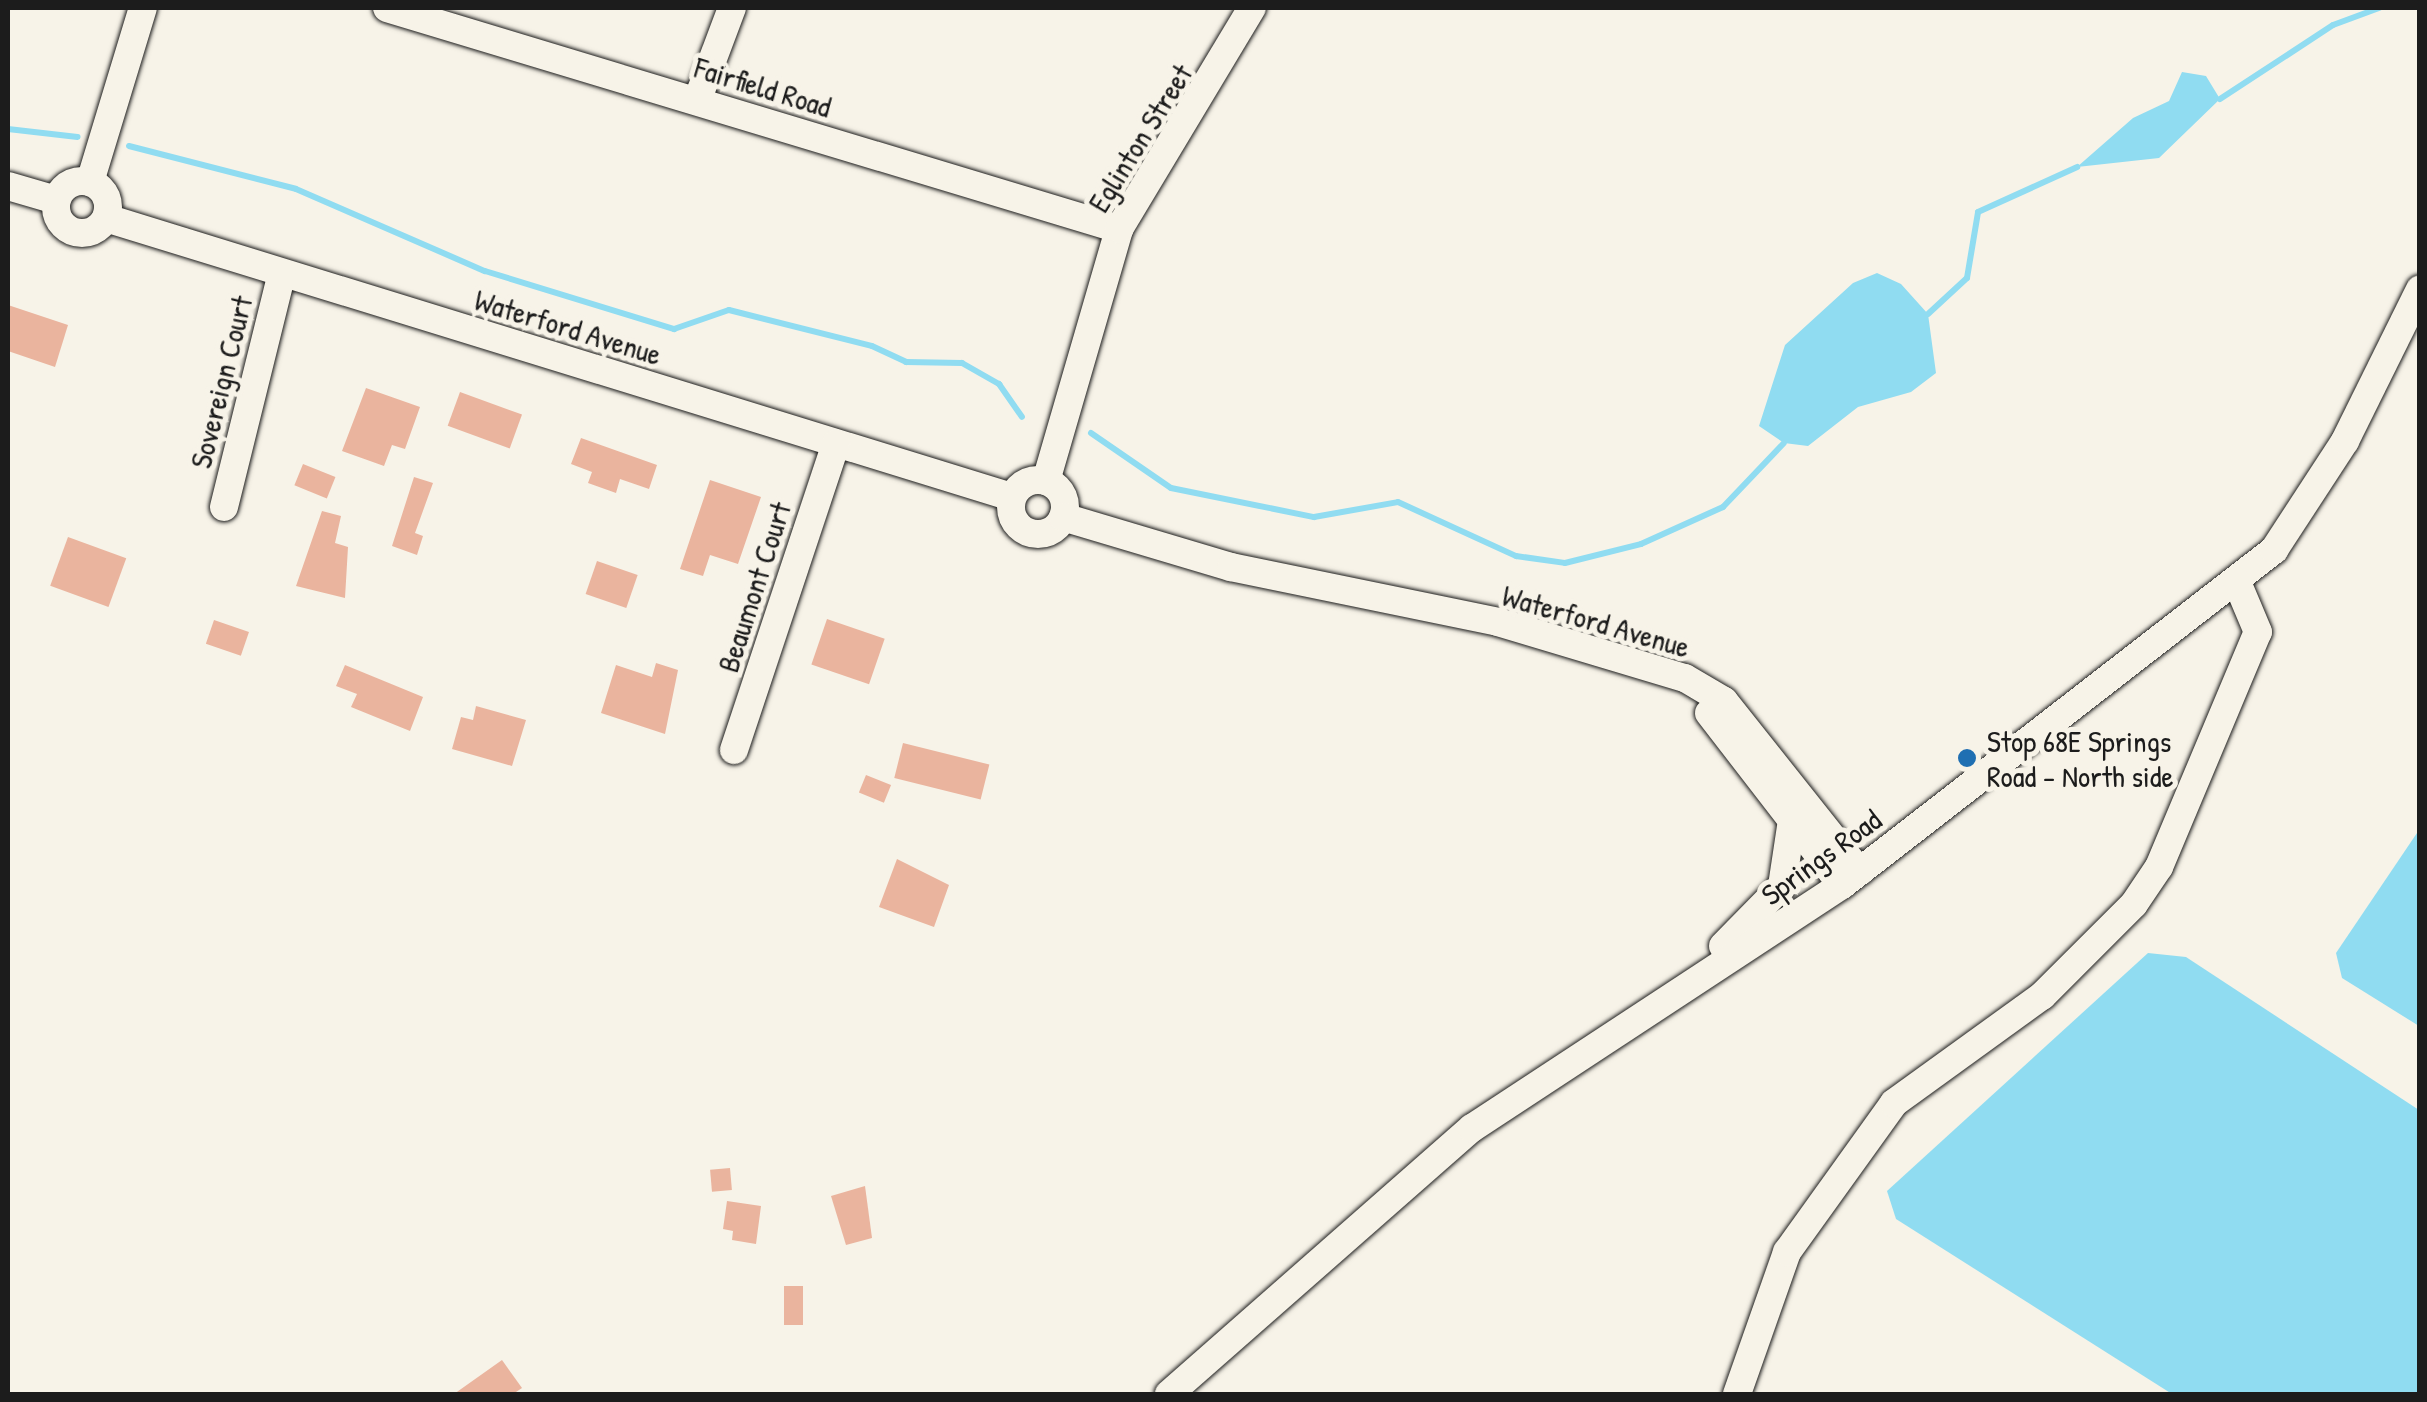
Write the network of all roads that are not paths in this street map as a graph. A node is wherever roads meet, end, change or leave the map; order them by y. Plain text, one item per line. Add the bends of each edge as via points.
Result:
1 (143, 8) edge
2 (387, 8) edge
3 (732, 8) edge
4 (1252, 8) edge
5 (697, 100) junction
6 (90, 182) junction
7 (8, 186) edge
8 (56, 200) junction
9 (106, 218) junction
10 (1120, 229) junction
11 (282, 273) junction
12 (2420, 288) edge
13 (836, 444) junction
14 (1046, 481) junction
15 (1012, 498) junction
16 (224, 507) dead end
17 (1063, 517) junction
18 (2237, 582) junction
19 (1468, 621) junction
20 (734, 750) dead end
21 (1792, 820) junction
22 (1851, 878) junction
23 (1472, 1128) junction
24 (1168, 1394) edge
25 (1737, 1394) edge

1 - 6 street
2 - 5 street, Fairfield Road
3 - 5 street
4 - 10 street, Eglinton Street
5 - 10 street, Fairfield Road
6 - 8 street via 69,183
6 - 9 street via 106,196
7 - 8 street
8 - 9 street via 58,219 72,232 92,232
9 - 11 street, Waterford Avenue
10 - 14 street, Eglinton Street
11 - 13 street, Waterford Avenue
11 - 16 street, Sovereign Court
12 - 18 street, Springs Road via 2301,518
13 - 15 street, Waterford Avenue
13 - 20 street, Beaumont Court
14 - 15 street via 1026,482
14 - 17 street via 1062,496
15 - 17 street via 1012,518 1028,533 1049,532
17 - 19 street, Waterford Avenue via 1232,567
18 - 22 street, Springs Road
18 - 25 street via 2258,632 2159,866 2134,904 2042,996 1936,1068 1884,1115 1787,1252
19 - 21 street, Waterford Avenue via 1494,639 1694,699
19 - 22 street, Waterford Avenue via 1515,627 1705,687
21 - 22 street, Waterford Avenue
21 - 23 street via 1789,870 1753,923 1494,1096
22 - 23 street, Springs Road
23 - 24 street, Springs Road

